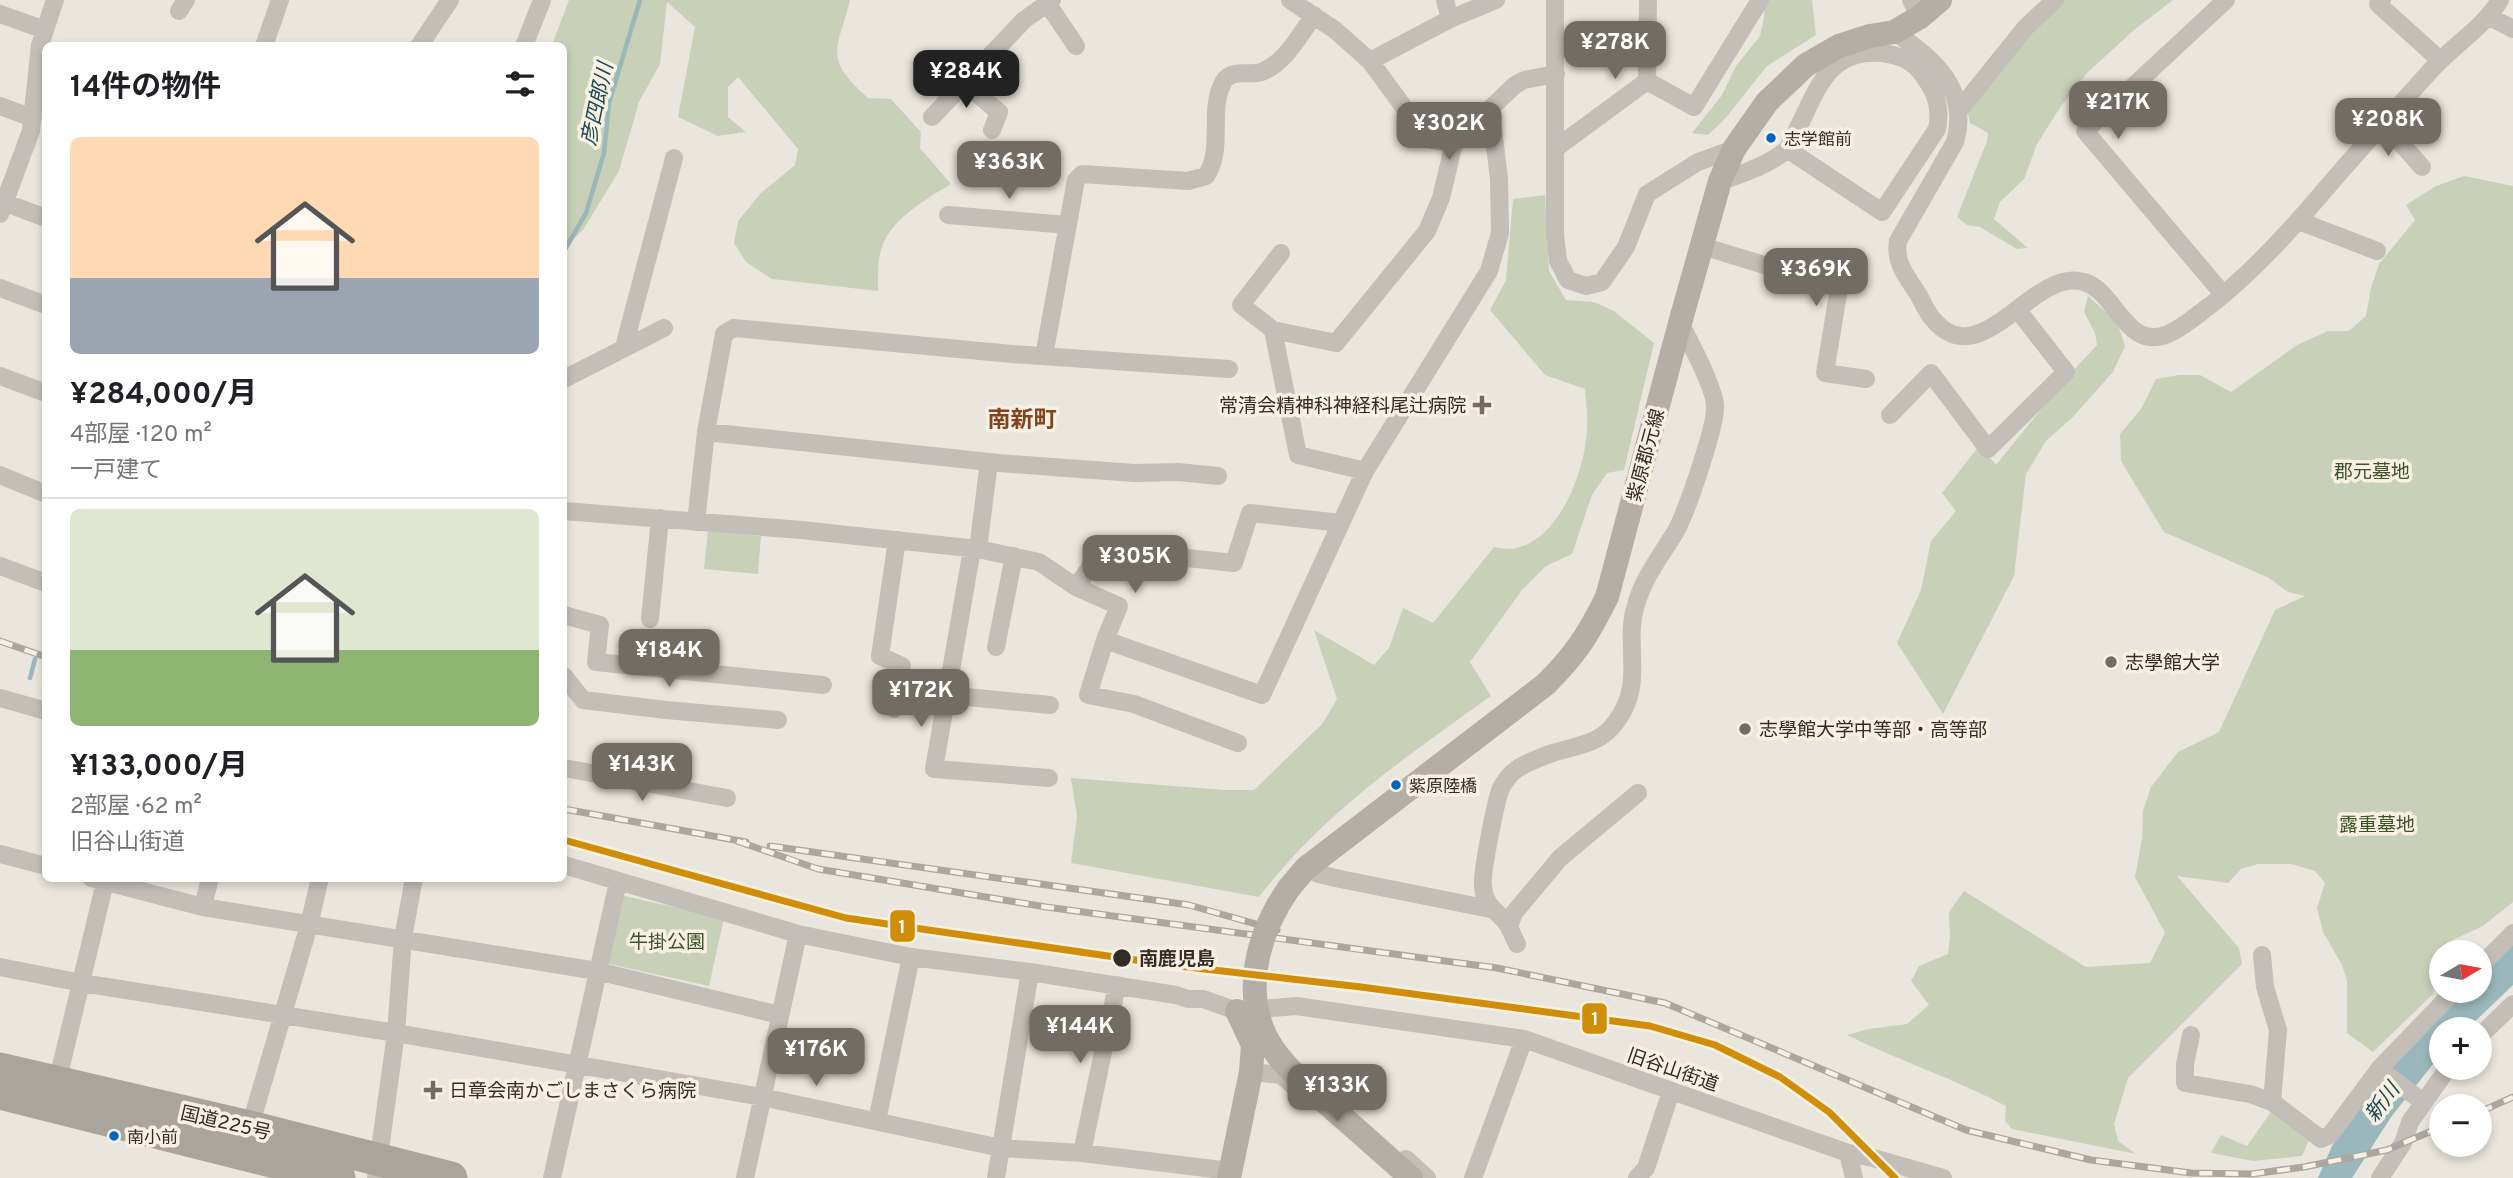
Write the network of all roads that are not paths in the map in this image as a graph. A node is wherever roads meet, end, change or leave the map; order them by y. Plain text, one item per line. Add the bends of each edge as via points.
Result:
1 (55, 0) edge
2 (280, 0) edge
3 (450, 0) edge
4 (542, 0) edge
5 (1290, 0) edge
6 (1445, 0) edge
7 (1496, 0) edge
8 (1555, 0) edge
9 (1648, 0) edge
10 (1760, 0) edge
11 (1940, 0) edge
12 (2055, 0) edge
13 (2227, 0) edge
14 (2382, 0) edge
15 (1049, 2) edge
16 (2491, 7) edge
17 (1916, 8) edge
18 (0, 14) edge
19 (1314, 15) junction
20 (1450, 19) junction
21 (2513, 29) edge
22 (45, 30) junction
23 (1894, 32) junction
24 (270, 42) edge
25 (422, 42) edge
26 (526, 42) edge
27 (1076, 46) dead end
28 (2440, 60) junction
29 (1370, 61) junction
30 (1556, 74) junction
31 (1647, 81) junction
32 (964, 83) junction
33 (0, 106) edge
34 (1959, 109) junction
35 (1484, 113) junction
36 (932, 117) dead end
37 (33, 118) junction
38 (2383, 123) junction
39 (992, 130) dead end
40 (1454, 143) junction
41 (1556, 148) junction
42 (1734, 149) junction
43 (1787, 149) junction
44 (674, 158) dead end
45 (2423, 167) dead end
46 (1720, 181) junction
47 (2, 206) edge
48 (948, 215) dead end
49 (42, 217) edge
50 (2299, 221) junction
51 (1068, 225) junction
52 (1702, 246) junction
53 (2377, 251) dead end
54 (1281, 253) dead end
55 (0, 288) edge
56 (2223, 295) junction
57 (42, 304) edge
58 (2017, 309) junction
59 (1680, 323) junction
60 (664, 328) dead end
61 (1273, 330) junction
62 (624, 347) junction
63 (1044, 356) junction
64 (1229, 369) dead end
65 (0, 376) edge
66 (567, 377) edge
67 (1866, 379) dead end
68 (42, 392) edge
69 (1889, 415) dead end
70 (706, 432) junction
71 (989, 461) junction
72 (1365, 471) junction
73 (0, 475) edge
74 (1218, 476) dead end
75 (42, 492) edge
76 (567, 511) edge
77 (660, 518) junction
78 (696, 522) junction
79 (1341, 523) junction
80 (897, 540) junction
81 (975, 549) junction
82 (1014, 556) junction
83 (0, 566) edge
84 (42, 582) edge
85 (1076, 587) junction
86 (567, 616) edge
87 (650, 619) dead end
88 (1105, 640) junction
89 (996, 647) dead end
90 (567, 680) edge
91 (823, 685) dead end
92 (946, 695) junction
93 (0, 698) edge
94 (1050, 705) dead end
95 (894, 709) dead end
96 (42, 710) edge
97 (778, 720) dead end
98 (1238, 743) dead end
99 (567, 769) edge
100 (1049, 778) dead end
101 (1638, 793) dead end
102 (727, 798) dead end
103 (0, 854) edge
104 (42, 865) edge
105 (567, 866) edge
106 (1306, 868) junction
107 (101, 882) edge
108 (109, 882) edge
109 (209, 882) edge
110 (319, 882) edge
111 (413, 882) edge
112 (618, 882) junction
113 (203, 907) junction
114 (1490, 909) junction
115 (309, 925) junction
116 (1508, 927) junction
117 (2513, 933) edge
118 (798, 934) junction
119 (402, 938) junction
120 (1517, 944) dead end
121 (2492, 954) edge
122 (2262, 955) dead end
123 (911, 957) junction
124 (0, 967) edge
125 (597, 971) junction
126 (1030, 972) junction
127 (82, 983) junction
128 (1117, 985) junction
129 (2442, 1003) edge
130 (2513, 1004) edge
131 (1237, 1011) junction
132 (282, 1015) junction
133 (780, 1015) junction
134 (2492, 1024) edge
135 (396, 1033) junction
136 (2191, 1035) dead end
137 (1524, 1039) junction
138 (1253, 1045) junction
139 (577, 1065) junction
140 (0, 1069) edge
141 (2379, 1069) junction
142 (1251, 1072) junction
143 (2439, 1080) edge
144 (57, 1083) junction
145 (1671, 1091) junction
146 (0, 1093) edge
147 (762, 1097) junction
148 (2272, 1102) junction
149 (2423, 1102) junction
150 (877, 1121) junction
151 (1379, 1135) junction
152 (1001, 1148) junction
153 (1366, 1149) junction
154 (1082, 1153) junction
155 (1848, 1153) junction
156 (257, 1154) edge
157 (377, 1168) edge
158 (1229, 1174) edge
159 (324, 1177) edge
160 (451, 1178) edge
161 (552, 1178) edge
162 (744, 1178) edge
163 (996, 1178) edge
164 (1398, 1178) edge
165 (1410, 1178) edge
166 (1427, 1178) edge
167 (1473, 1178) edge
168 (1637, 1178) edge
169 (1854, 1178) edge
170 (1943, 1178) edge
171 (2380, 1178) edge

1 - 22 street
2 - 24 street
3 - 25 street
4 - 26 street
5 - 19 street
6 - 20 street
7 - 20 street
8 - 30 street
9 - 31 street
10 - 31 street via 1694,107
11 - 17 street, 紫原郡元線
12 - 34 street via 2026,27
13 - 56 street via 2085,131
14 - 28 street via 2378,4
15 - 27 street
15 - 32 street via 1024,20
16 - 21 street
16 - 28 street
17 - 23 street, 紫原郡元線
18 - 22 street
19 - 29 street
19 - 51 street via 1277,63 1262,73 1225,78 1218,97 1214,158 1206,176 1188,181 1082,174 1076,180
20 - 29 street
22 - 37 street
23 - 34 street via 1933,62 1950,85
23 - 42 street, 紫原郡元線 via 1839,46 1806,65 1767,102
28 - 38 street
29 - 40 street via 1422,132 1432,140
30 - 35 street via 1524,80
30 - 41 street
31 - 41 street
32 - 36 street
32 - 39 street via 999,113
33 - 37 street
34 - 58 street via 1955,142 1896,252 1931,317 1944,329 1960,335 1989,330
35 - 40 street
35 - 72 street via 1493,129 1499,179 1500,233 1489,271
37 - 47 street
38 - 45 street
38 - 50 street
40 - 61 street via 1441,198 1427,231 1336,343
41 - 42 street via 1558,261 1568,280 1586,286 1602,282 1626,247 1647,194 1698,162
42 - 46 street, 紫原郡元線
43 - 43 street via 1826,73 1845,58 1897,55 1914,65 1938,100 1937,129 1882,212
43 - 46 street via 1746,174
44 - 62 street
46 - 52 street, 紫原郡元線
47 - 49 street
48 - 51 street
50 - 53 street
50 - 56 street
51 - 63 street
52 - 59 street, 紫原郡元線
52 - 67 street via 1839,288 1825,373
54 - 61 street via 1241,305
55 - 57 street
56 - 58 street via 2182,327 2152,337 2132,329 2087,282 2051,285
58 - 69 street via 2066,372 1988,449 1931,373
59 - 106 street, 紫原郡元線 via 1607,597 1588,635 1546,684
59 - 114 street via 1715,404 1712,430 1678,527 1636,603 1632,690 1605,737 1549,754 1508,777 1500,790 1483,871 1482,887
60 - 62 street
61 - 72 street via 1298,455
62 - 66 street
63 - 64 street
63 - 70 street via 734,328 724,334
65 - 68 street
70 - 71 street
70 - 78 street
71 - 74 street
71 - 81 street
72 - 79 street
73 - 75 street
76 - 77 street
77 - 78 street
77 - 87 street
78 - 80 street
79 - 85 street via 1250,513 1234,563 1112,550 1098,556
79 - 88 street via 1262,695
80 - 81 street
80 - 95 street via 880,656 902,666
81 - 82 street
81 - 92 street
82 - 85 street via 1039,562
82 - 89 street
83 - 84 street
85 - 88 street via 1119,606
86 - 91 street via 600,625 596,662
88 - 98 street via 1088,695 1134,704
90 - 97 street via 583,700
92 - 94 street
92 - 100 street via 934,769
93 - 96 street
99 - 102 street
101 - 116 street via 1560,858 1514,913
103 - 104 street
105 - 112 street, 旧谷山街道
106 - 114 street
106 - 165 street, 紫原郡元線, bridge via 1267,925 1258,956 1255,1003 1265,1035 1293,1073
107 - 127 street
108 - 113 street
109 - 113 street
110 - 115 street
111 - 119 street
112 - 118 street, 旧谷山街道
112 - 125 street
113 - 115 street
114 - 116 street
115 - 119 street
115 - 132 street
116 - 120 street
117 - 121 street
118 - 123 street, 旧谷山街道
118 - 133 street
119 - 125 street
119 - 135 street
122 - 148 street via 2265,987 2278,1030
123 - 126 street, 旧谷山街道
123 - 150 street
124 - 127 street
125 - 133 street
125 - 139 street
126 - 128 street, 旧谷山街道
126 - 152 street
127 - 132 street
127 - 144 street
128 - 131 street, 旧谷山街道 via 1203,999
128 - 154 street
129 - 141 street
130 - 134 street
131 - 137 street, 旧谷山街道 via 1296,1006
131 - 138 street
132 - 135 street
132 - 156 street
133 - 147 street
135 - 139 street
135 - 157 street
136 - 148 street via 2185,1083
137 - 145 street, 旧谷山街道
137 - 167 street
138 - 142 street
138 - 151 street via 1274,1037
139 - 147 street
139 - 161 street
140 - 144 highway, 国道225号
141 - 148 street via 2330,1135 2321,1139
141 - 149 street
142 - 153 street via 1281,1074
142 - 158 street
143 - 149 street
144 - 156 highway, 国道225号
145 - 155 street, 旧谷山街道
145 - 168 street via 1646,1168
146 - 156 highway, 国道225号
147 - 150 street
147 - 162 street
149 - 171 street
150 - 152 street
151 - 153 street
151 - 166 street
152 - 154 street
152 - 163 street
153 - 164 street
154 - 158 street
155 - 169 street
155 - 170 street, 旧谷山街道
156 - 157 highway, 国道225号
156 - 159 highway, 国道225号
157 - 160 highway, 国道225号

